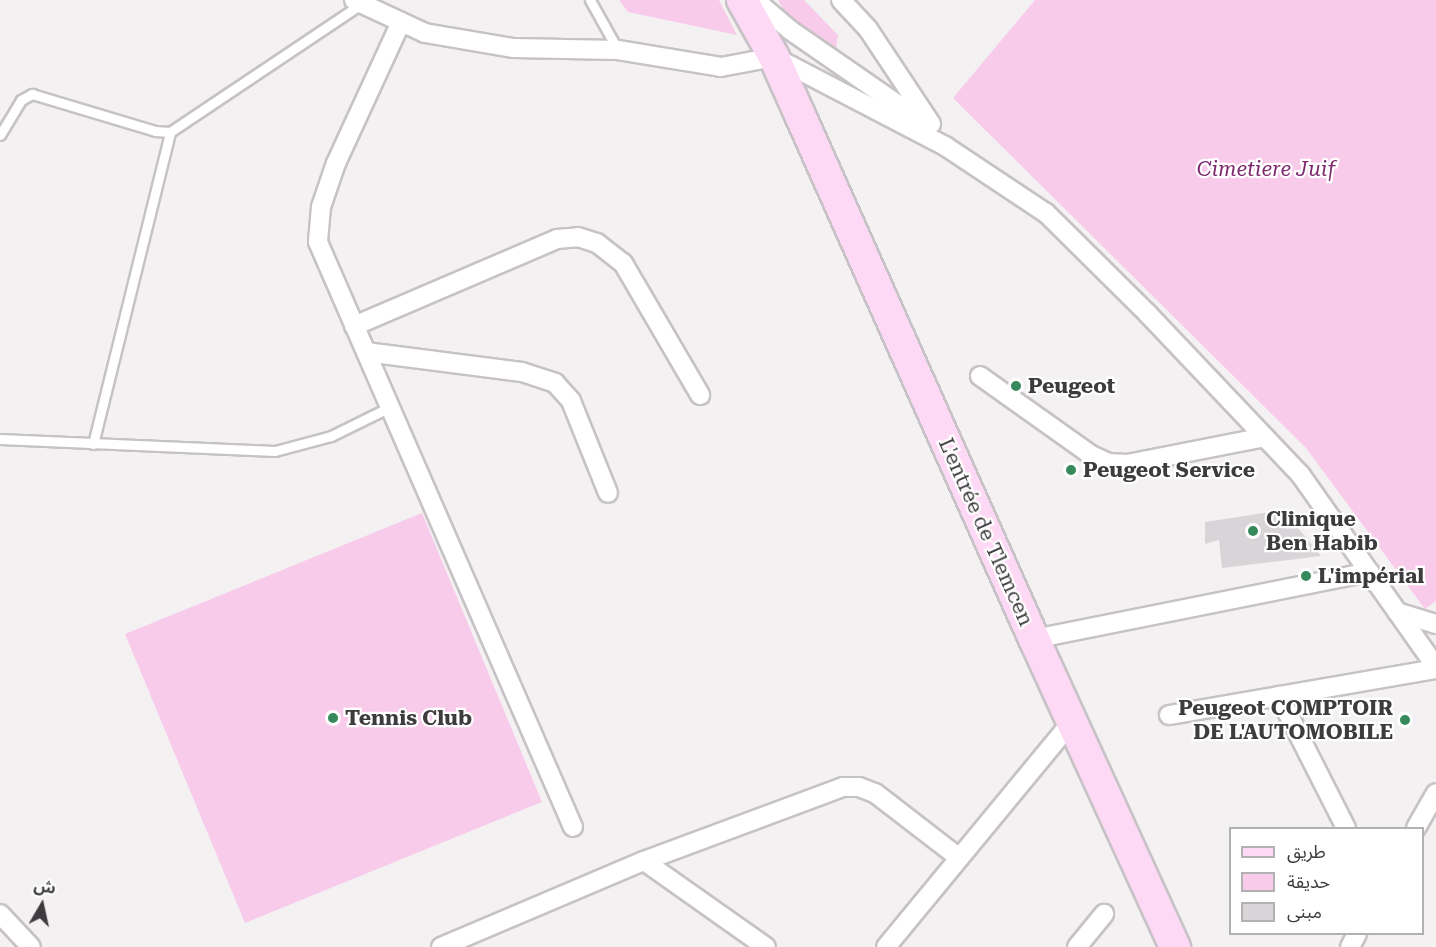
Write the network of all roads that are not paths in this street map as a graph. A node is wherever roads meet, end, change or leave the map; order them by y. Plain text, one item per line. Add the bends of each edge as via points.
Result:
1 (590, 0) edge
2 (742, 0) edge
3 (755, 0) edge
4 (841, 0) edge
5 (358, 2) edge
6 (401, 22) junction
7 (618, 50) junction
8 (774, 57) junction
9 (896, 71) junction
10 (881, 93) junction
11 (170, 132) junction
12 (0, 135) edge
13 (945, 146) junction
14 (354, 326) junction
15 (366, 352) junction
16 (980, 376) dead end
17 (700, 394) dead end
18 (390, 407) junction
19 (1264, 436) junction
20 (0, 439) edge
21 (93, 444) junction
22 (608, 493) dead end
23 (1369, 572) junction
24 (1397, 612) junction
25 (1436, 624) edge
26 (1034, 639) junction
27 (1436, 668) edge
28 (1279, 696) junction
29 (1169, 715) dead end
30 (1072, 721) junction
31 (1436, 793) edge
32 (573, 827) dead end
33 (1345, 827) edge
34 (1417, 827) edge
35 (958, 857) junction
36 (644, 861) junction
37 (0, 914) edge
38 (1104, 914) dead end
39 (31, 947) edge
40 (441, 947) edge
41 (766, 947) edge
42 (886, 947) edge
43 (1077, 947) edge
44 (1175, 947) edge

1 - 7 lane
2 - 8 main road
3 - 10 street via 790,30
4 - 9 street via 868,29
5 - 6 street
5 - 11 lane
6 - 7 street via 425,33 514,48
6 - 14 street via 336,163 321,207 318,242
7 - 8 street via 721,68
8 - 13 street
8 - 26 main road, L'entrée de Tlemcen
9 - 10 street
9 - 13 street
10 - 13 street
11 - 12 lane via 155,131 32,94 21,100
11 - 21 lane
13 - 19 street via 1046,213
14 - 15 street
14 - 17 street via 557,239 578,237 597,243 623,263
15 - 18 street
15 - 22 street via 522,372 555,383 571,401
16 - 19 street via 1108,463 1127,464
18 - 21 lane via 331,436 275,451
18 - 32 street
19 - 23 street via 1300,474
20 - 21 lane
23 - 24 street
23 - 26 street
24 - 25 street
24 - 27 street
26 - 30 main road, L'entrée de Tlemcen
27 - 28 street
28 - 29 street
28 - 33 street
30 - 35 street
30 - 44 main road, L'entrée de Tlemcen
31 - 34 street
35 - 36 street via 875,792 843,787
35 - 42 street
36 - 40 street
36 - 41 street
37 - 39 street
38 - 43 street

